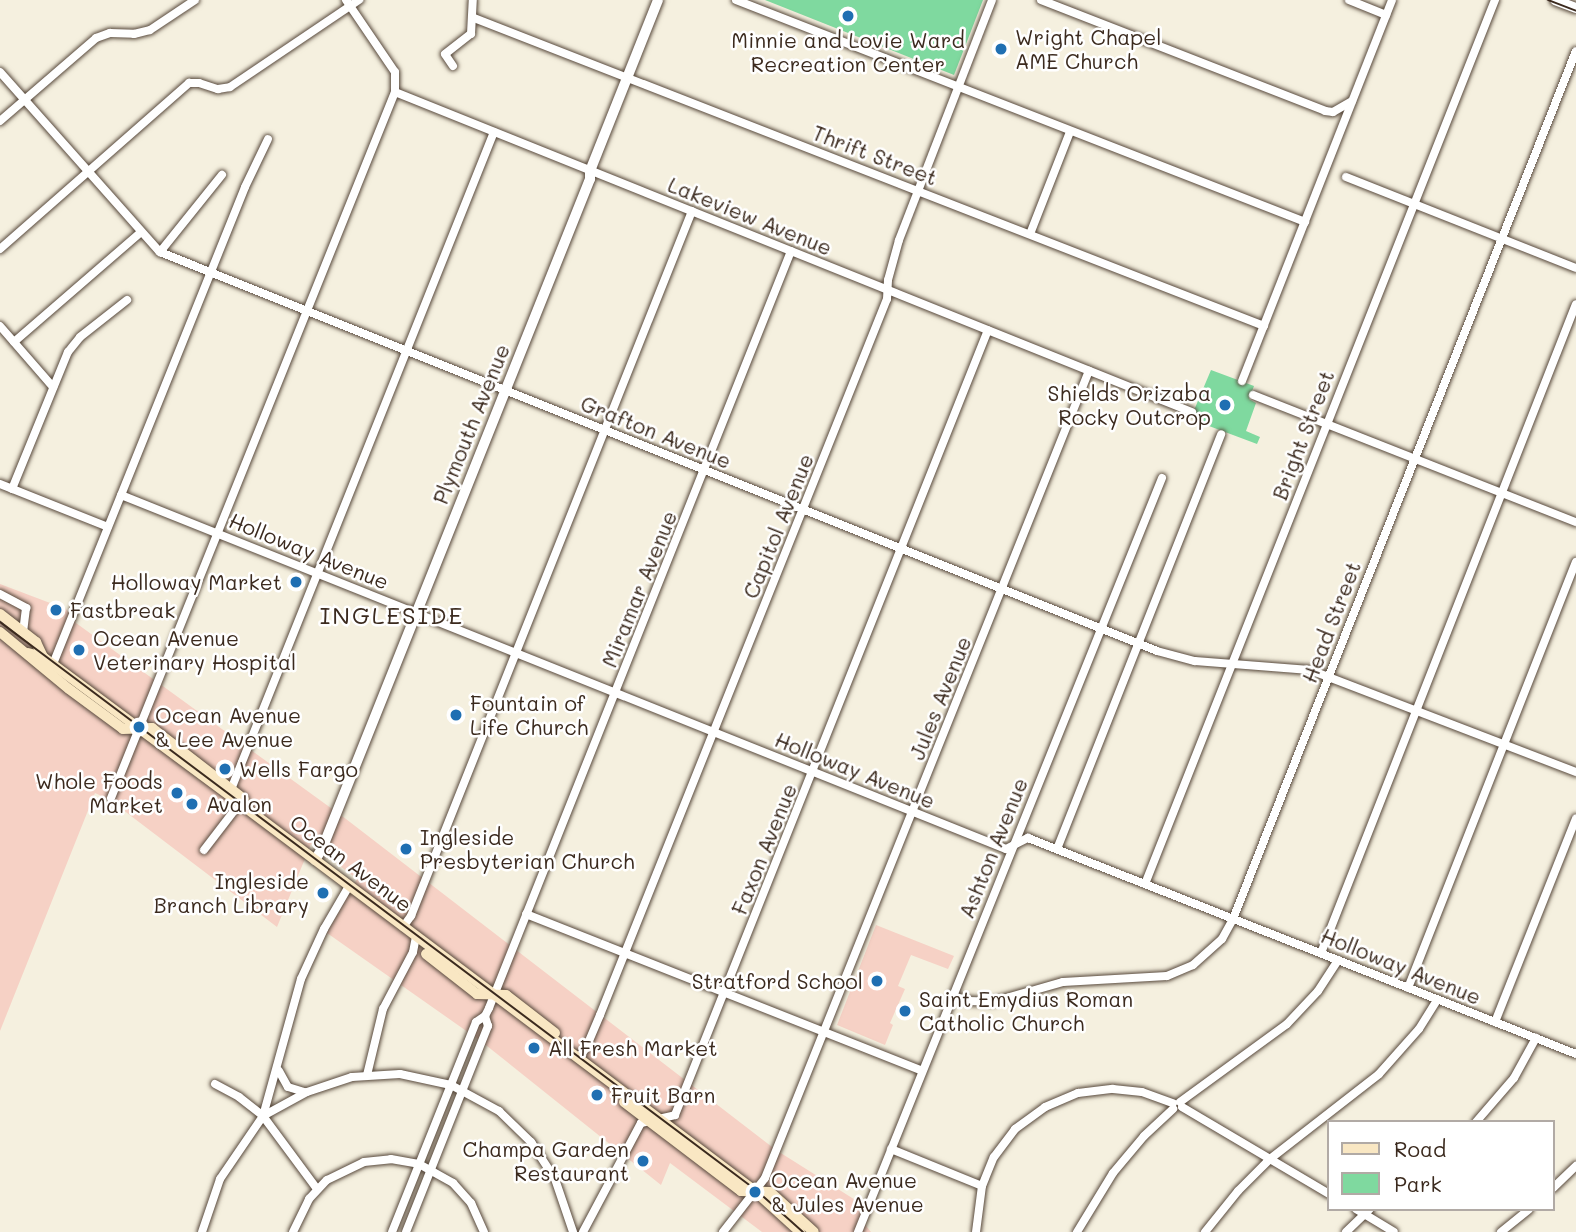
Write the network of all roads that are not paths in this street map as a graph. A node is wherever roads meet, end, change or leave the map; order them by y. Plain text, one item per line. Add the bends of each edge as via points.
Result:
1 (195, 0) edge
2 (359, 0) edge
3 (472, 0) edge
4 (658, 0) edge
5 (736, 0) edge
6 (992, 0) edge
7 (1041, 0) edge
8 (1349, 0) edge
9 (1392, 0) edge
10 (1495, 0) edge
11 (1555, 0) edge
12 (348, 3) edge
13 (1576, 8) edge
14 (1386, 15) junction
15 (474, 18) junction
16 (1576, 51) edge
17 (453, 66) dead end
18 (0, 72) edge
19 (627, 78) junction
20 (958, 87) junction
21 (396, 92) junction
22 (24, 100) junction
23 (1352, 101) junction
24 (0, 121) edge
25 (494, 132) junction
26 (1070, 132) junction
27 (268, 139) dead end
28 (590, 170) junction
29 (87, 172) junction
30 (222, 175) dead end
31 (1346, 177) dead end
32 (917, 191) junction
33 (1413, 204) junction
34 (692, 211) junction
35 (1305, 222) junction
36 (140, 233) junction
37 (1030, 234) junction
38 (1501, 238) junction
39 (0, 249) edge
40 (791, 251) junction
41 (160, 252) junction
42 (1576, 268) edge
43 (210, 272) junction
44 (888, 290) junction
45 (127, 300) dead end
46 (1576, 304) edge
47 (308, 312) junction
48 (0, 326) edge
49 (1264, 326) junction
50 (988, 330) junction
51 (14, 342) junction
52 (406, 351) junction
53 (1089, 370) junction
54 (1242, 381) dead end
55 (53, 387) junction
56 (505, 390) junction
57 (1253, 395) dead end
58 (1192, 412) dead end
59 (1326, 424) junction
60 (605, 430) junction
61 (1222, 434) dead end
62 (1414, 458) junction
63 (704, 471) junction
64 (1162, 478) dead end
65 (0, 484) edge
66 (12, 489) junction
67 (1502, 493) junction
68 (121, 495) junction
69 (803, 511) junction
70 (1576, 522) edge
71 (108, 527) junction
72 (219, 534) junction
73 (902, 550) junction
74 (1576, 562) edge
75 (317, 572) junction
76 (1001, 590) junction
77 (0, 594) edge
78 (417, 612) junction
79 (0, 614) edge
80 (1099, 628) junction
81 (23, 631) junction
82 (0, 632) edge
83 (1139, 644) junction
84 (516, 652) junction
85 (28, 653) junction
86 (43, 657) junction
87 (53, 664) junction
88 (1232, 664) junction
89 (1329, 676) junction
90 (616, 693) junction
91 (1417, 709) junction
92 (139, 728) junction
93 (714, 733) junction
94 (1504, 743) junction
95 (1576, 772) edge
96 (814, 773) junction
97 (230, 792) junction
98 (111, 798) dead end
99 (240, 803) junction
100 (913, 812) junction
101 (1576, 818) edge
102 (262, 820) junction
103 (1013, 846) junction
104 (1057, 849) junction
105 (204, 850) dead end
106 (314, 860) junction
107 (1145, 884) junction
108 (349, 886) junction
109 (526, 914) junction
110 (1233, 919) junction
111 (403, 927) junction
112 (416, 937) junction
113 (625, 953) junction
114 (1321, 953) junction
115 (1338, 960) junction
116 (1408, 988) junction
117 (724, 993) junction
118 (494, 995) junction
119 (952, 996) junction
120 (1437, 999) junction
121 (485, 1016) junction
122 (1495, 1022) junction
123 (824, 1032) junction
124 (1536, 1038) junction
125 (1576, 1054) edge
126 (578, 1058) junction
127 (279, 1068) junction
128 (922, 1071) junction
129 (367, 1075) junction
130 (215, 1084) dead end
131 (451, 1085) junction
132 (462, 1090) junction
133 (307, 1092) junction
134 (1177, 1105) junction
135 (263, 1116) junction
136 (653, 1120) junction
137 (1477, 1120) edge
138 (891, 1149) junction
139 (1270, 1159) junction
140 (425, 1166) junction
141 (1576, 1166) edge
142 (982, 1186) junction
143 (1555, 1186) edge
144 (317, 1189) junction
145 (755, 1191) junction
146 (1328, 1193) edge
147 (1363, 1211) edge
148 (1527, 1211) edge
149 (202, 1232) edge
150 (293, 1232) edge
151 (392, 1232) edge
152 (405, 1232) edge
153 (484, 1232) edge
154 (573, 1232) edge
155 (583, 1232) edge
156 (723, 1232) edge
157 (800, 1232) edge
158 (814, 1232) edge
159 (858, 1232) edge
160 (976, 1232) edge
161 (1076, 1232) edge
162 (1205, 1232) edge
163 (1346, 1232) edge
164 (1394, 1232) edge
165 (1502, 1232) edge

1 - 22 street via 150,30 96,38
2 - 12 street
3 - 15 street
4 - 19 street, Plymouth Avenue
5 - 20 street
6 - 20 street, Capitol Avenue
7 - 23 street via 1325,111 1334,112
8 - 14 street
9 - 14 street
10 - 33 street, Bright Street
11 - 13 street
12 - 21 street via 395,72
12 - 29 street via 230,87 189,83
14 - 23 street
15 - 17 street via 471,34 445,54
15 - 19 street, Thrift Street
16 - 38 street, Head Street
18 - 22 street
19 - 28 street, Plymouth Avenue
19 - 32 street, Thrift Street
20 - 26 street
20 - 32 street, Capitol Avenue
21 - 25 street, Lakeview Avenue
21 - 47 street
22 - 24 street
22 - 29 street
23 - 35 street
25 - 28 street, Lakeview Avenue
25 - 52 street
26 - 35 street
26 - 37 street
27 - 43 street
28 - 34 street, Lakeview Avenue
28 - 56 street, Plymouth Avenue
29 - 36 street
29 - 39 street
30 - 41 street
31 - 33 street
32 - 37 street, Thrift Street
32 - 44 street, Capitol Avenue
33 - 38 street
33 - 59 street, Bright Street
34 - 40 street, Lakeview Avenue
34 - 60 street
35 - 49 street
36 - 41 street
36 - 51 street
37 - 49 street, Thrift Street
38 - 42 street
38 - 62 street, Head Street
40 - 44 street, Lakeview Avenue
40 - 63 street, Miramar Avenue
41 - 43 street, Grafton Avenue
43 - 47 street, Grafton Avenue
43 - 68 street
44 - 50 street, Lakeview Avenue
44 - 69 street, Capitol Avenue
45 - 55 street via 74,344
46 - 67 street
47 - 52 street, Grafton Avenue
47 - 72 street
48 - 51 street
49 - 54 street
50 - 53 street, Lakeview Avenue
50 - 73 street, Faxon Avenue
51 - 55 street
52 - 56 street, Grafton Avenue
52 - 75 street
53 - 58 street, Lakeview Avenue
53 - 76 street, Jules Avenue
55 - 66 street
56 - 60 street, Grafton Avenue
56 - 78 street, Plymouth Avenue
57 - 59 street
59 - 62 street
59 - 88 street, Bright Street
60 - 63 street, Grafton Avenue
60 - 84 street
61 - 83 street
62 - 67 street
62 - 89 street, Head Street
63 - 69 street, Grafton Avenue
63 - 90 street, Miramar Avenue
64 - 80 street, Ashton Avenue
65 - 66 street
66 - 71 street
67 - 70 street
67 - 91 street
68 - 71 street
68 - 72 street, Holloway Avenue
69 - 73 street, Grafton Avenue
69 - 93 street, Capitol Avenue
71 - 87 street
72 - 75 street, Holloway Avenue
72 - 92 street
73 - 76 street, Grafton Avenue
73 - 96 street, Faxon Avenue
74 - 94 street
75 - 78 street, Holloway Avenue
75 - 97 street
76 - 80 street, Grafton Avenue
76 - 100 street, Jules Avenue
77 - 81 street, Ocean Avenue via 26,608
78 - 84 street, Holloway Avenue
78 - 106 street, Plymouth Avenue
79 - 81 main road, Ocean Avenue
80 - 83 street, Grafton Avenue
80 - 103 street, Ashton Avenue
81 - 86 main road, Ocean Avenue via 36,642
82 - 85 main road, Ocean Avenue
83 - 88 street, Grafton Avenue via 1175,657
83 - 104 street
84 - 90 street, Holloway Avenue
84 - 111 street
85 - 86 main road, Ocean Avenue
85 - 92 main road, Ocean Avenue via 123,729
86 - 87 main road, Ocean Avenue
87 - 92 main road, Ocean Avenue
88 - 89 street, Grafton Avenue via 1290,667
88 - 107 street, Bright Street
89 - 91 street, Grafton Avenue
89 - 110 street, Head Street
90 - 93 street, Holloway Avenue
90 - 109 street, Miramar Avenue
91 - 94 street, Grafton Avenue
91 - 114 street
92 - 97 main road, Ocean Avenue
92 - 98 street
93 - 96 street, Holloway Avenue
93 - 113 street, Capitol Avenue
94 - 95 street, Grafton Avenue
94 - 116 street
96 - 100 street, Holloway Avenue
96 - 117 street, Faxon Avenue
97 - 99 main road, Ocean Avenue
97 - 102 main road, Ocean Avenue
99 - 102 main road, Ocean Avenue
99 - 105 street
100 - 103 street, Holloway Avenue via 1006,849
100 - 123 street, Jules Avenue
101 - 122 street
102 - 106 main road, Ocean Avenue
103 - 104 street, Holloway Avenue via 1028,838
103 - 119 street, Ashton Avenue
104 - 107 street, Holloway Avenue
106 - 108 main road, Ocean Avenue
107 - 110 street, Holloway Avenue
108 - 111 main road, Ocean Avenue
108 - 127 street via 301,979
109 - 113 street
109 - 118 street, Miramar Avenue
110 - 114 street, Holloway Avenue
110 - 119 street, Head Street via 1204,957 1167,976 1063,982 992,1002
111 - 112 main road, Ocean Avenue
112 - 118 main road, Ocean Avenue via 420,949 477,994
112 - 129 street via 413,952 383,1009
113 - 117 street
113 - 126 street, Capitol Avenue
114 - 115 street, Holloway Avenue
115 - 116 street, Holloway Avenue
115 - 134 street via 1318,991 1287,1024
116 - 120 street, Holloway Avenue
117 - 123 street
117 - 136 street, Faxon Avenue via 675,1115
118 - 121 street, Miramar Avenue
118 - 126 main road, Ocean Avenue via 506,995 516,1002 573,1047
119 - 128 street, Ashton Avenue
120 - 122 street, Holloway Avenue
120 - 139 street via 1419,1030 1379,1074
121 - 131 street, Miramar Avenue via 476,1022
121 - 132 street, Miramar Avenue via 488,1026
122 - 124 street, Holloway Avenue
123 - 128 street
123 - 145 street, Jules Avenue via 765,1178
124 - 125 street, Holloway Avenue
124 - 137 street via 1514,1078
126 - 136 main road, Ocean Avenue
127 - 133 street via 288,1087
127 - 135 street
128 - 138 street, Ashton Avenue
129 - 131 street via 417,1076
129 - 133 street
130 - 135 street
131 - 132 street
131 - 140 street, Miramar Avenue
132 - 140 street, Miramar Avenue
132 - 154 street via 499,1111 531,1142 555,1179
133 - 135 street
134 - 139 street
134 - 142 street via 1142,1092 1113,1089 1061,1099 1015,1129 994,1157
134 - 161 street via 1114,1173
135 - 144 street
135 - 149 street via 220,1179
136 - 145 main road, Ocean Avenue
136 - 155 street, Faxon Avenue via 641,1123
138 - 142 street
138 - 159 street, Ashton Avenue
139 - 146 street
139 - 162 street
140 - 144 street via 391,1159 364,1162
140 - 151 street, Miramar Avenue
140 - 152 street, Miramar Avenue
140 - 153 street via 462,1192
141 - 143 street
142 - 160 street
144 - 150 street
145 - 156 street, Jules Avenue
145 - 157 main road, Ocean Avenue
145 - 158 main road, Ocean Avenue via 770,1192
147 - 163 street
147 - 164 street
148 - 165 street

